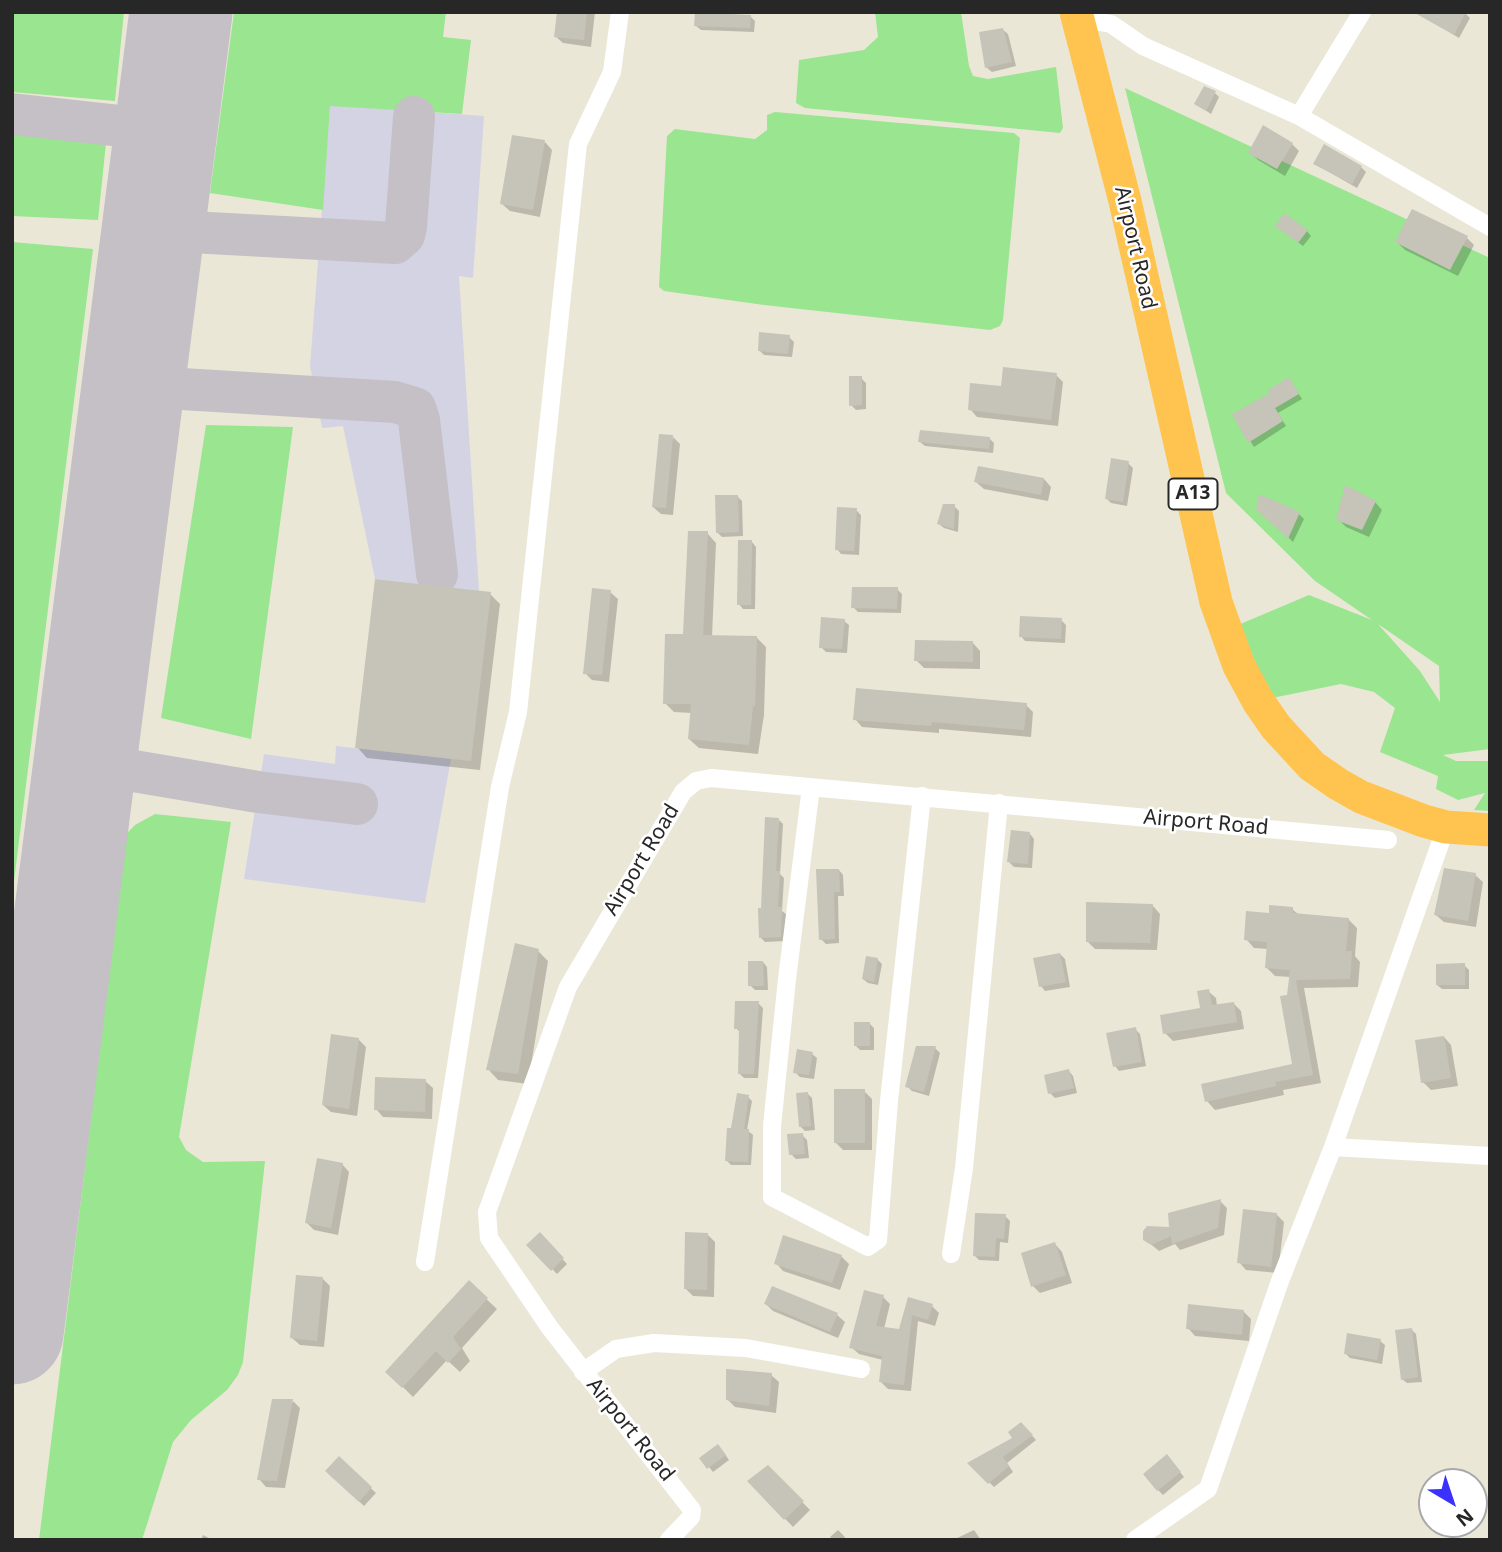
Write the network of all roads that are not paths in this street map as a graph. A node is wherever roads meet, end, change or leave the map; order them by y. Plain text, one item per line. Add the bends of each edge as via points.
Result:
1 (620, 12) edge
2 (1362, 12) edge
3 (1077, 15) edge
4 (1300, 116) junction
5 (1490, 227) edge
6 (811, 787) junction
7 (922, 796) junction
8 (999, 803) junction
9 (1446, 827) junction
10 (1490, 830) edge
11 (1388, 840) dead end
12 (1333, 1147) junction
13 (1490, 1156) edge
14 (951, 1254) dead end
15 (425, 1262) dead end
16 (860, 1369) dead end
17 (583, 1372) junction
18 (669, 1540) edge
19 (1135, 1540) edge

1 - 15 street via 612,72 578,144 518,712 500,787
2 - 4 street
3 - 4 street via 1111,24 1143,46
3 - 9 highway, Airport Road / A13 via 1125,201 1216,602 1239,666 1276,727 1312,766 1362,797
4 - 5 street
6 - 7 street, Airport Road
6 - 7 street via 772,1126 772,1197 868,1247 878,1240
6 - 17 street, Airport Road via 711,778 696,781 683,792 568,987 487,1212 489,1238
7 - 8 street, Airport Road
8 - 11 street, Airport Road
8 - 14 street via 964,1168
9 - 10 highway, Airport Road / A13
9 - 12 street
12 - 13 street
12 - 19 street via 1280,1281 1208,1489
16 - 17 street via 746,1348 654,1343 616,1349
17 - 18 street, Airport Road via 692,1510

